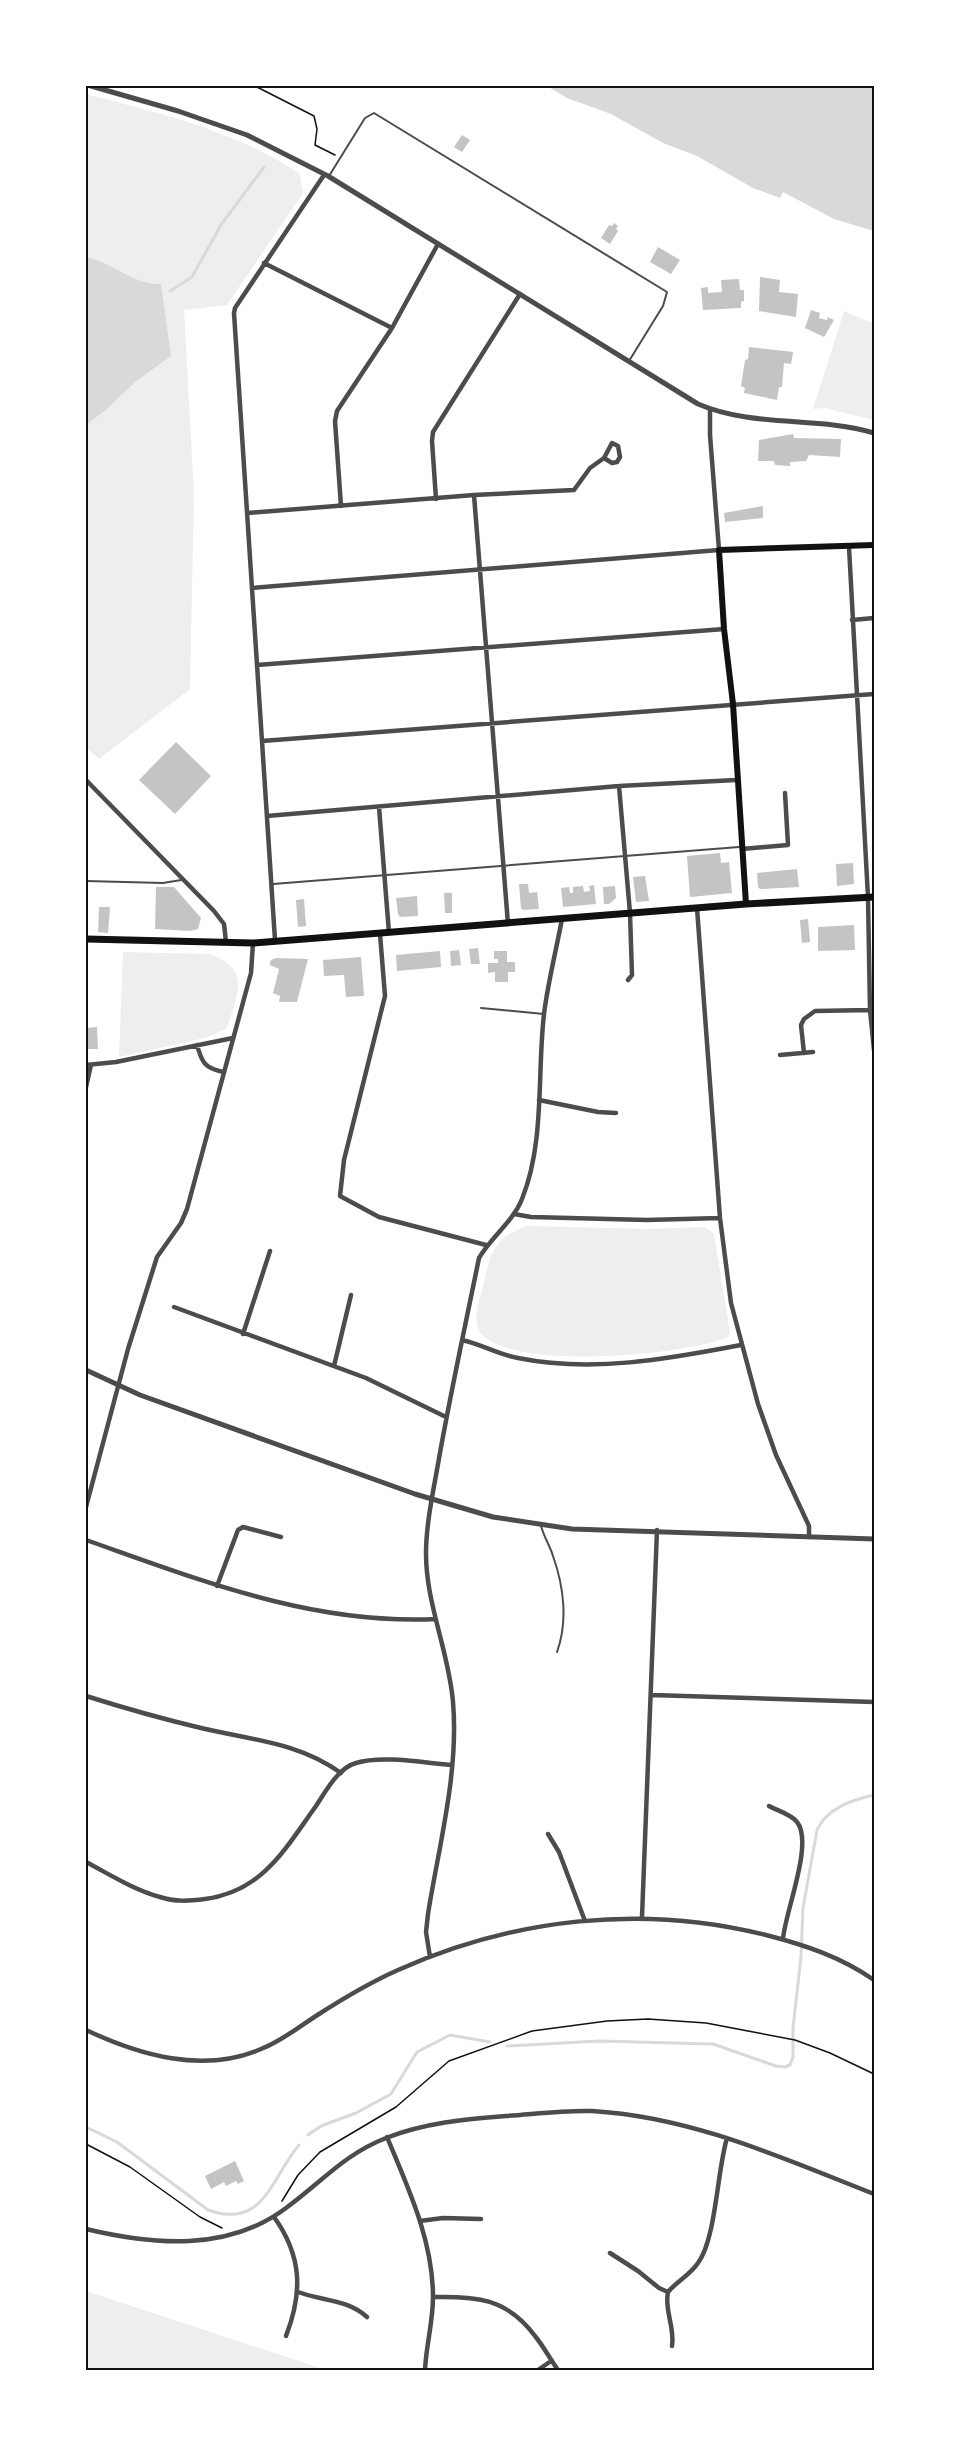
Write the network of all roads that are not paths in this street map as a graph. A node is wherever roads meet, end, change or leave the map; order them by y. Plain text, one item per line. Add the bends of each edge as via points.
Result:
1 (91, 86) edge
2 (326, 176) junction
3 (438, 244) junction
4 (264, 263) junction
5 (520, 294) junction
6 (392, 328) junction
7 (629, 361) junction
8 (710, 410) junction
9 (874, 433) edge
10 (604, 458) dead end
11 (474, 495) junction
12 (436, 499) junction
13 (341, 506) junction
14 (248, 513) junction
15 (874, 545) edge
16 (849, 547) junction
17 (719, 550) junction
18 (481, 571) junction
19 (252, 588) junction
20 (874, 618) edge
21 (852, 620) junction
22 (724, 629) junction
23 (486, 648) junction
24 (257, 665) junction
25 (874, 694) edge
26 (856, 695) junction
27 (733, 704) junction
28 (493, 724) junction
29 (262, 741) junction
30 (86, 780) edge
31 (736, 780) junction
32 (620, 786) junction
33 (784, 793) dead end
34 (499, 798) junction
35 (379, 807) junction
36 (267, 816) junction
37 (742, 848) junction
38 (625, 855) junction
39 (504, 866) junction
40 (384, 876) junction
41 (183, 879) junction
42 (86, 881) edge
43 (271, 885) junction
44 (871, 897) edge
45 (746, 904) junction
46 (697, 908) junction
47 (630, 913) junction
48 (562, 919) junction
49 (508, 924) junction
50 (389, 933) junction
51 (380, 934) junction
52 (86, 939) edge
53 (275, 940) junction
54 (226, 942) junction
55 (253, 943) junction
56 (628, 980) dead end
57 (481, 1008) dead end
58 (870, 1010) junction
59 (544, 1014) junction
60 (233, 1038) junction
61 (197, 1046) junction
62 (874, 1050) edge
63 (813, 1052) dead end
64 (804, 1053) junction
65 (780, 1055) dead end
66 (88, 1065) edge
67 (223, 1072) junction
68 (86, 1087) edge
69 (539, 1100) junction
70 (616, 1113) dead end
71 (514, 1214) junction
72 (720, 1218) junction
73 (486, 1245) junction
74 (270, 1251) dead end
75 (351, 1295) dead end
76 (174, 1308) dead end
77 (243, 1334) junction
78 (462, 1340) junction
79 (741, 1345) junction
80 (334, 1366) junction
81 (86, 1370) edge
82 (118, 1386) junction
83 (446, 1418) junction
84 (432, 1500) junction
85 (86, 1507) edge
86 (541, 1526) junction
87 (657, 1530) junction
88 (281, 1537) dead end
89 (809, 1537) junction
90 (874, 1539) edge
91 (86, 1540) edge
92 (217, 1586) junction
93 (436, 1619) junction
94 (556, 1652) dead end
95 (652, 1695) junction
96 (86, 1696) edge
97 (874, 1702) edge
98 (452, 1765) junction
99 (341, 1773) junction
100 (769, 1806) dead end
101 (548, 1834) dead end
102 (86, 1862) edge
103 (642, 1917) junction
104 (585, 1921) junction
105 (783, 1939) junction
106 (430, 1957) junction
107 (874, 1980) edge
108 (86, 2030) edge
109 (387, 2137) junction
110 (728, 2138) junction
111 (874, 2194) edge
112 (274, 2217) junction
113 (481, 2220) dead end
114 (420, 2222) junction
115 (86, 2229) edge
116 (609, 2253) dead end
117 (298, 2292) junction
118 (668, 2292) junction
119 (433, 2297) junction
120 (367, 2318) dead end
121 (286, 2336) dead end
122 (672, 2346) dead end
123 (551, 2361) junction
124 (425, 2370) edge
125 (538, 2370) edge
126 (558, 2370) edge

1 - 2 street via 247,135
2 - 3 street
2 - 4 street
2 - 7 lane via 365,118 374,113 667,292 663,306
3 - 5 street
3 - 6 street
4 - 6 street
4 - 14 street via 234,313
5 - 7 street
5 - 12 street via 433,432
6 - 13 street via 335,421
7 - 8 street
8 - 9 street via 740,417 852,426
8 - 17 street
10 - 11 street via 590,468 574,490
11 - 12 street
11 - 18 street
12 - 13 street
13 - 14 street
14 - 19 street
15 - 16 main road
16 - 17 main road
16 - 21 street
17 - 18 street
17 - 22 main road
18 - 19 street
18 - 23 street
19 - 24 street
20 - 21 street
21 - 26 street
22 - 23 street
22 - 27 main road
23 - 24 street
23 - 28 street
24 - 29 street
25 - 26 street
26 - 27 street
26 - 44 street
27 - 28 street
27 - 31 main road
28 - 29 street
28 - 34 street
29 - 36 street
30 - 41 street
31 - 32 street
31 - 37 main road
32 - 34 street
32 - 38 street
33 - 37 street via 788,845
34 - 35 street
34 - 39 street
35 - 36 street
35 - 40 street
36 - 43 street
37 - 38 lane
37 - 45 main road
38 - 39 lane
38 - 47 street
39 - 40 lane
39 - 49 street
40 - 43 lane
40 - 50 street
41 - 42 lane via 163,883
41 - 54 street via 224,924
43 - 53 street
44 - 45 main road
44 - 58 street
45 - 46 main road
46 - 47 main road
46 - 72 street
47 - 48 main road
47 - 56 street via 633,975
48 - 49 main road
48 - 59 street
49 - 50 main road
50 - 51 main road
51 - 53 main road
51 - 73 street via 385,996 344,1160 340,1196 379,1218
52 - 54 main road
53 - 55 main road
54 - 55 main road
55 - 60 street via 251,973
57 - 59 lane
58 - 62 street
58 - 64 street via 814,1011 801,1025
59 - 69 street
60 - 61 street
60 - 67 street
61 - 66 street
61 - 67 street via 202,1063
63 - 64 street
64 - 65 street
66 - 68 street
67 - 82 street via 187,1209 157,1257
69 - 70 street
69 - 71 street via 527,1182
71 - 72 street via 647,1220
71 - 73 street
72 - 79 street via 731,1303
73 - 78 street via 479,1258
74 - 77 street
75 - 80 street
76 - 77 street
77 - 80 street
78 - 79 street via 518,1358 603,1364
78 - 83 street
79 - 89 street via 776,1455 809,1527
80 - 83 street
81 - 82 street
82 - 84 street
82 - 85 street
83 - 84 street
84 - 86 street
84 - 93 street via 426,1554
86 - 87 street
86 - 94 lane via 561,1587 563,1635
87 - 89 street
87 - 95 street
88 - 92 street via 243,1527 238,1530
89 - 90 street
91 - 92 street
92 - 93 street via 271,1602 352,1617
93 - 98 street via 449,1665
95 - 97 street
95 - 103 street
96 - 99 street via 200,1728 293,1748
98 - 99 street via 367,1761 356,1762
98 - 106 street via 428,1914
99 - 102 street via 273,1864 254,1881 225,1895 182,1901 159,1897
100 - 105 street via 792,1816 802,1832
101 - 104 street via 560,1852
103 - 104 street
103 - 105 street via 700,1922
104 - 106 street via 495,1936
105 - 107 street via 836,1957
106 - 108 street via 366,1986 260,2050 239,2056 195,2061 168,2059 142,2053
109 - 110 street via 444,2122 594,2111 695,2127
109 - 112 street via 352,2155
109 - 114 street
110 - 111 street
110 - 118 street via 705,2252 691,2272
112 - 115 street via 235,2235 196,2241 150,2240
112 - 117 street via 289,2241
113 - 114 street via 443,2218
114 - 119 street
116 - 118 street
117 - 120 street via 357,2308
117 - 121 street
118 - 122 street
119 - 123 street via 486,2300 512,2311 536,2336
119 - 124 street
123 - 125 street
123 - 126 street

